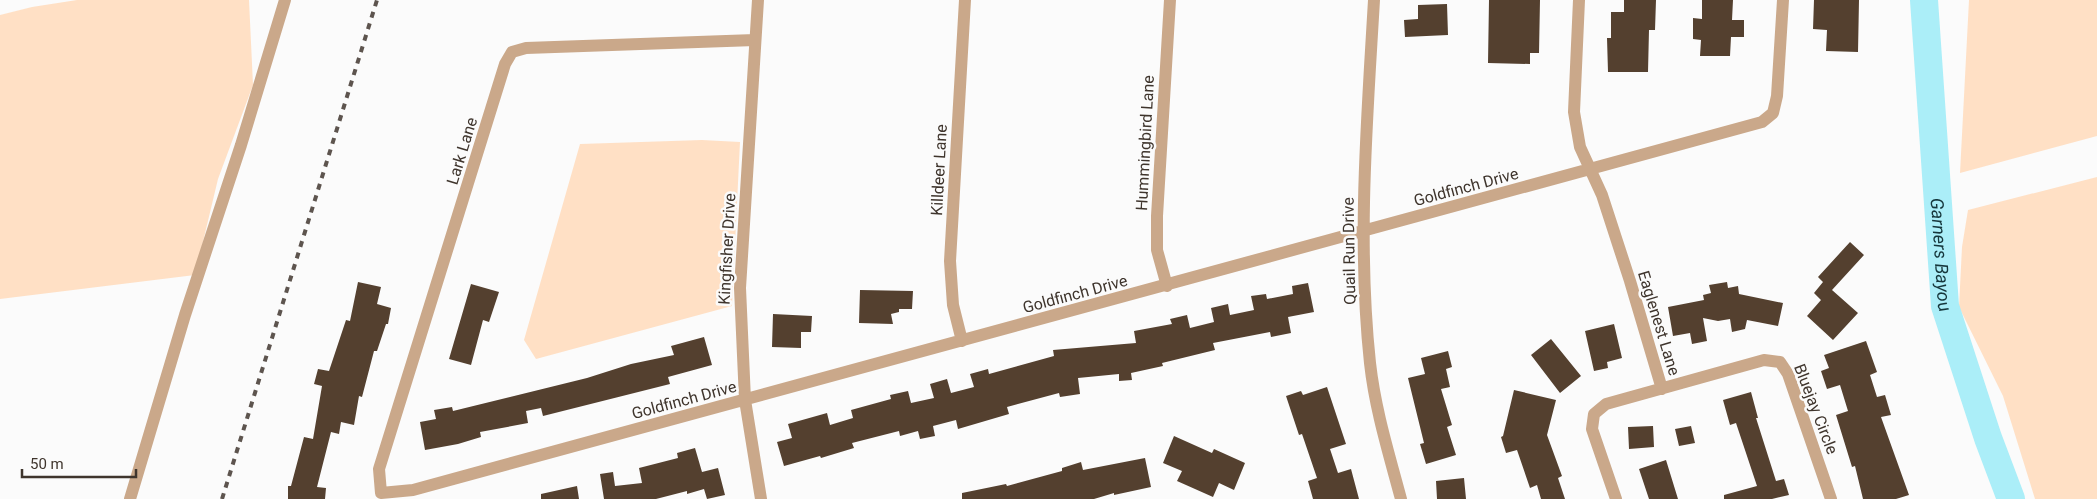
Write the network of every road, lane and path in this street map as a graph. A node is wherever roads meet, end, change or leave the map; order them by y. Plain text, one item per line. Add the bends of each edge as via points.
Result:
1 (285, 0) edge
2 (758, 0) edge
3 (965, 0) edge
4 (1170, 0) edge
5 (1374, 0) edge
6 (1579, 0) edge
7 (1783, 0) edge
8 (755, 40) junction
9 (1590, 170) junction
10 (1362, 232) junction
11 (1167, 286) junction
12 (962, 341) junction
13 (1662, 389) junction
14 (745, 400) junction
15 (381, 493) joint
16 (130, 499) edge
17 (761, 499) edge
18 (1401, 499) edge
19 (1616, 499) edge
20 (1831, 499) edge

1 - 16 street
2 - 8 street, Kingfisher Drive
3 - 12 street, Killdeer Lane via 950,260 953,305
4 - 11 street, Hummingbird Lane via 1157,216 1157,250
5 - 10 street, Quail Run Drive
6 - 9 street, Eaglenest Lane via 1574,112 1580,147
7 - 9 street, Goldfinch Drive via 1773,113 1762,122
8 - 14 street, Kingfisher Drive via 740,288
8 - 15 street, Lark Lane via 526,48 512,52 502,74 379,469
9 - 10 street, Goldfinch Drive
9 - 13 street, Eaglenest Lane via 1602,195
10 - 11 street, Goldfinch Drive
10 - 18 street, Quail Run Drive via 1370,364 1382,429
11 - 12 street, Goldfinch Drive
12 - 14 street, Goldfinch Drive
13 - 19 street, Eaglenest Lane via 1606,404 1594,414 1592,429
13 - 20 street, Bluejay Circle via 1764,360 1780,362 1788,374
14 - 15 street, Goldfinch Drive via 413,490
14 - 17 street, Kingfisher Drive

